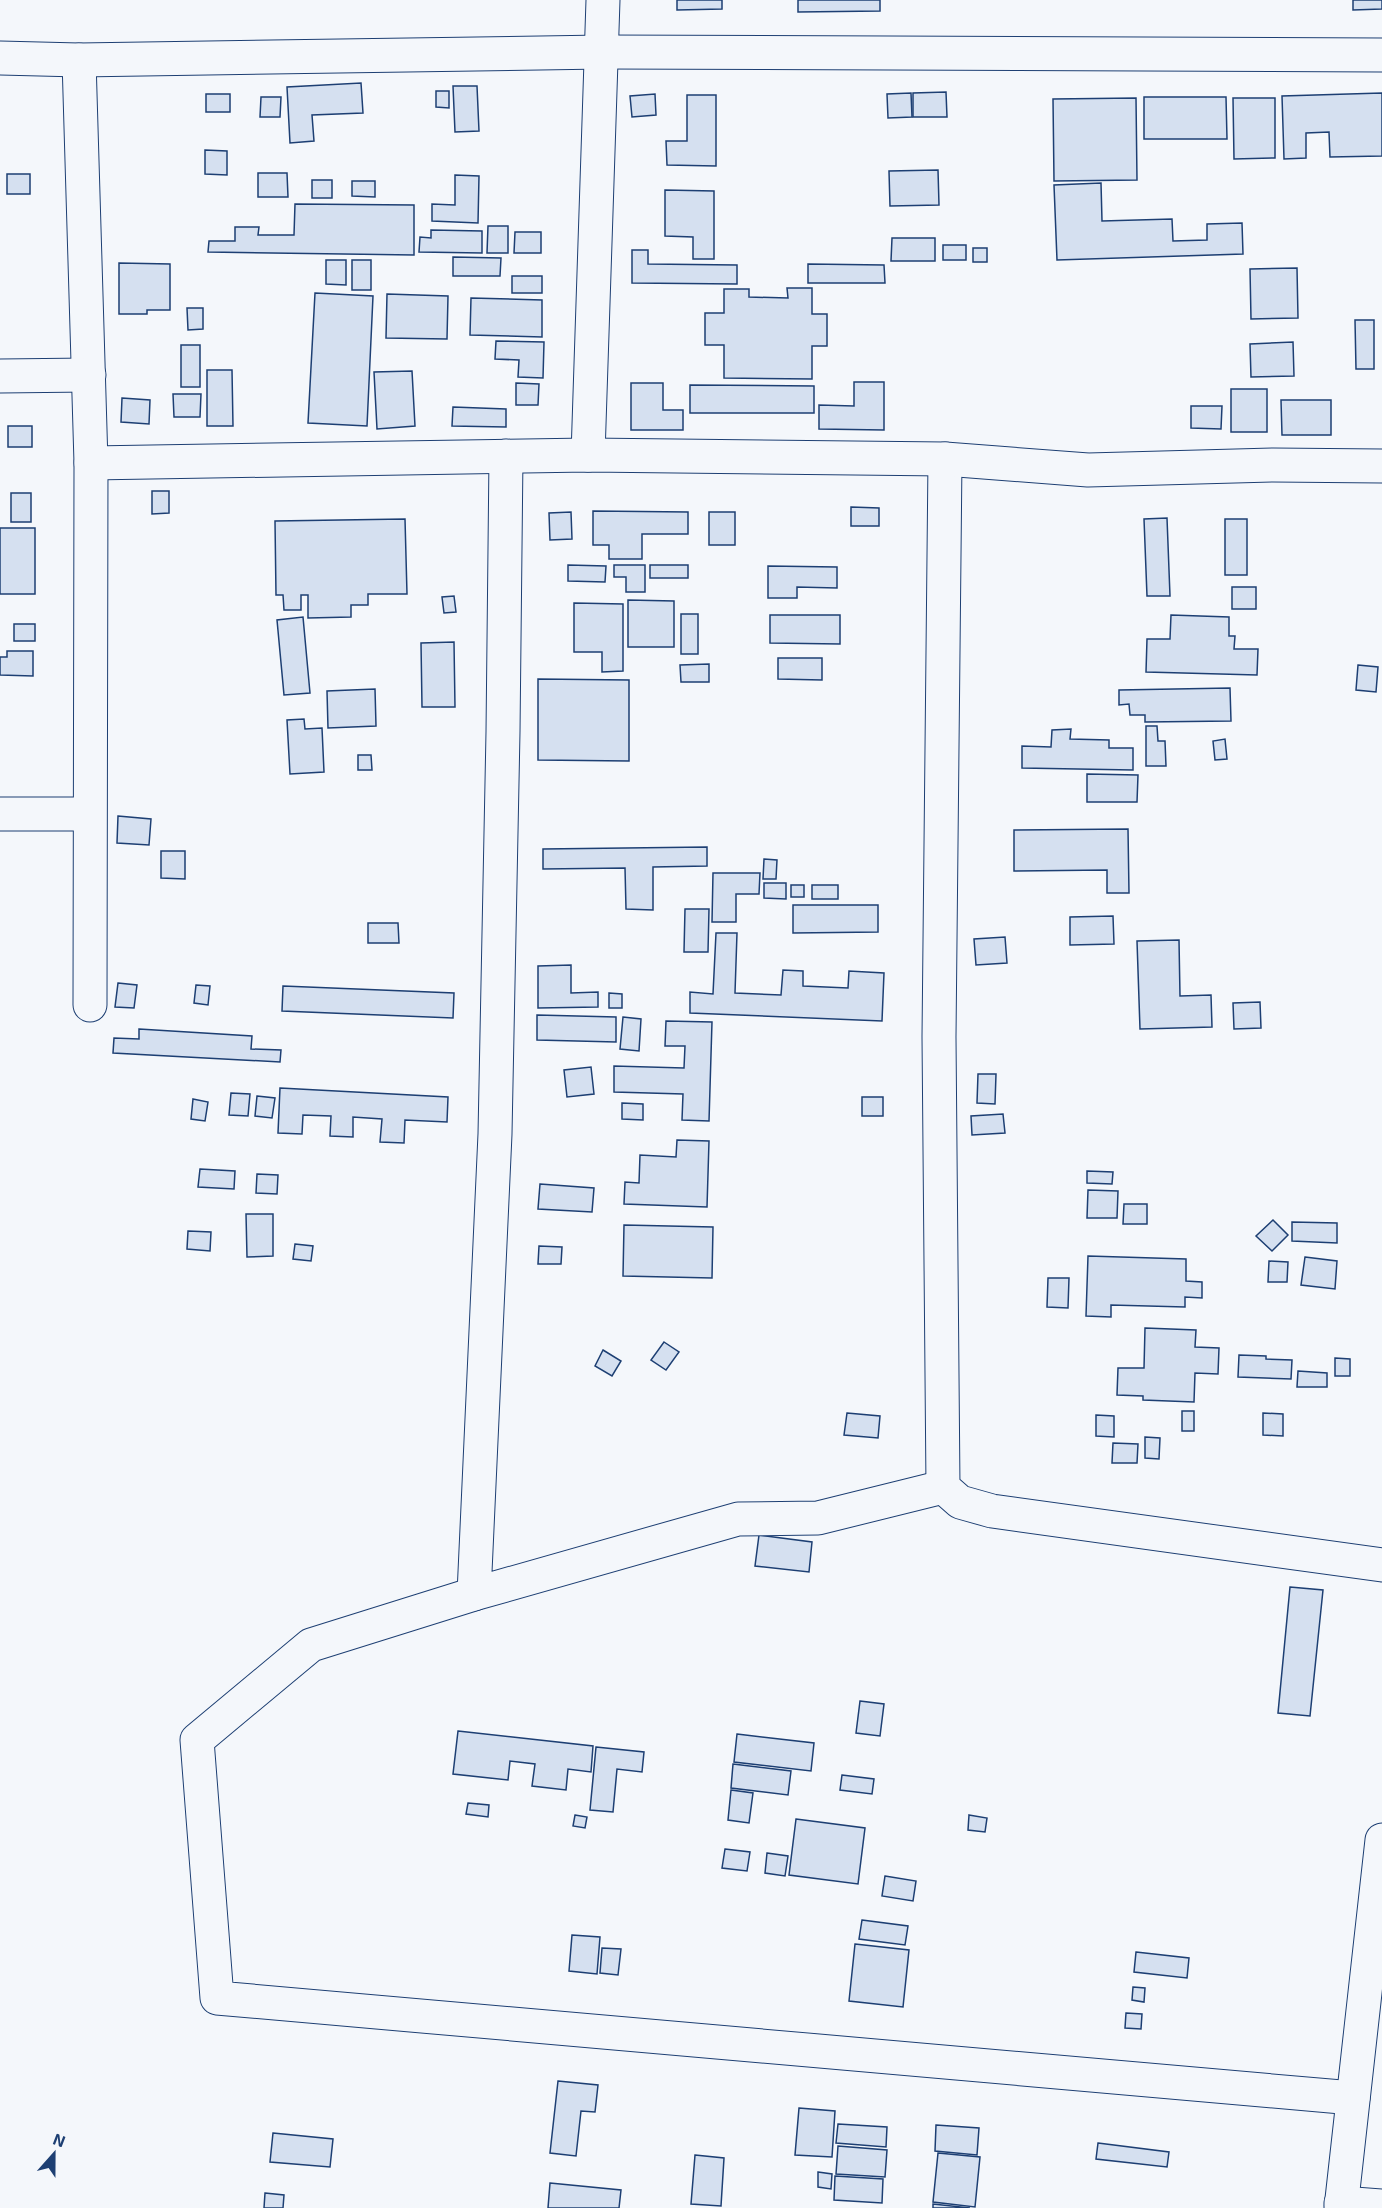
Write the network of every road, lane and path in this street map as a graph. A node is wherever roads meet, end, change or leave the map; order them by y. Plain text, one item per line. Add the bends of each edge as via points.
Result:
1 (603, 0) edge
2 (603, 51) junction
3 (1382, 55) edge
4 (0, 58) edge
5 (79, 60) junction
6 (88, 375) junction
7 (0, 376) edge
8 (588, 455) junction
9 (506, 456) junction
10 (945, 459) junction
11 (91, 463) junction
12 (1382, 466) edge
13 (0, 814) edge
14 (89, 814) junction
15 (90, 1005) dead end
16 (943, 1487) junction
17 (1382, 1565) edge
18 (474, 1594) junction
19 (1382, 1840) edge
20 (1353, 2098) junction
21 (1341, 2206) edge
22 (1382, 2206) edge

1 - 2 street
2 - 3 street
2 - 5 street
2 - 8 street
4 - 5 street
5 - 6 street
6 - 7 street
6 - 11 street
8 - 9 street
8 - 10 street
9 - 11 street
9 - 18 street via 495,1134
10 - 12 street via 1088,470
10 - 16 street via 939,1037
11 - 14 street
13 - 14 street
14 - 15 street
16 - 17 street via 960,1502 992,1511
16 - 18 street via 818,1518 738,1519
18 - 20 street via 311,1645 197,1740 217,1998
19 - 20 street
20 - 21 street
21 - 22 street

